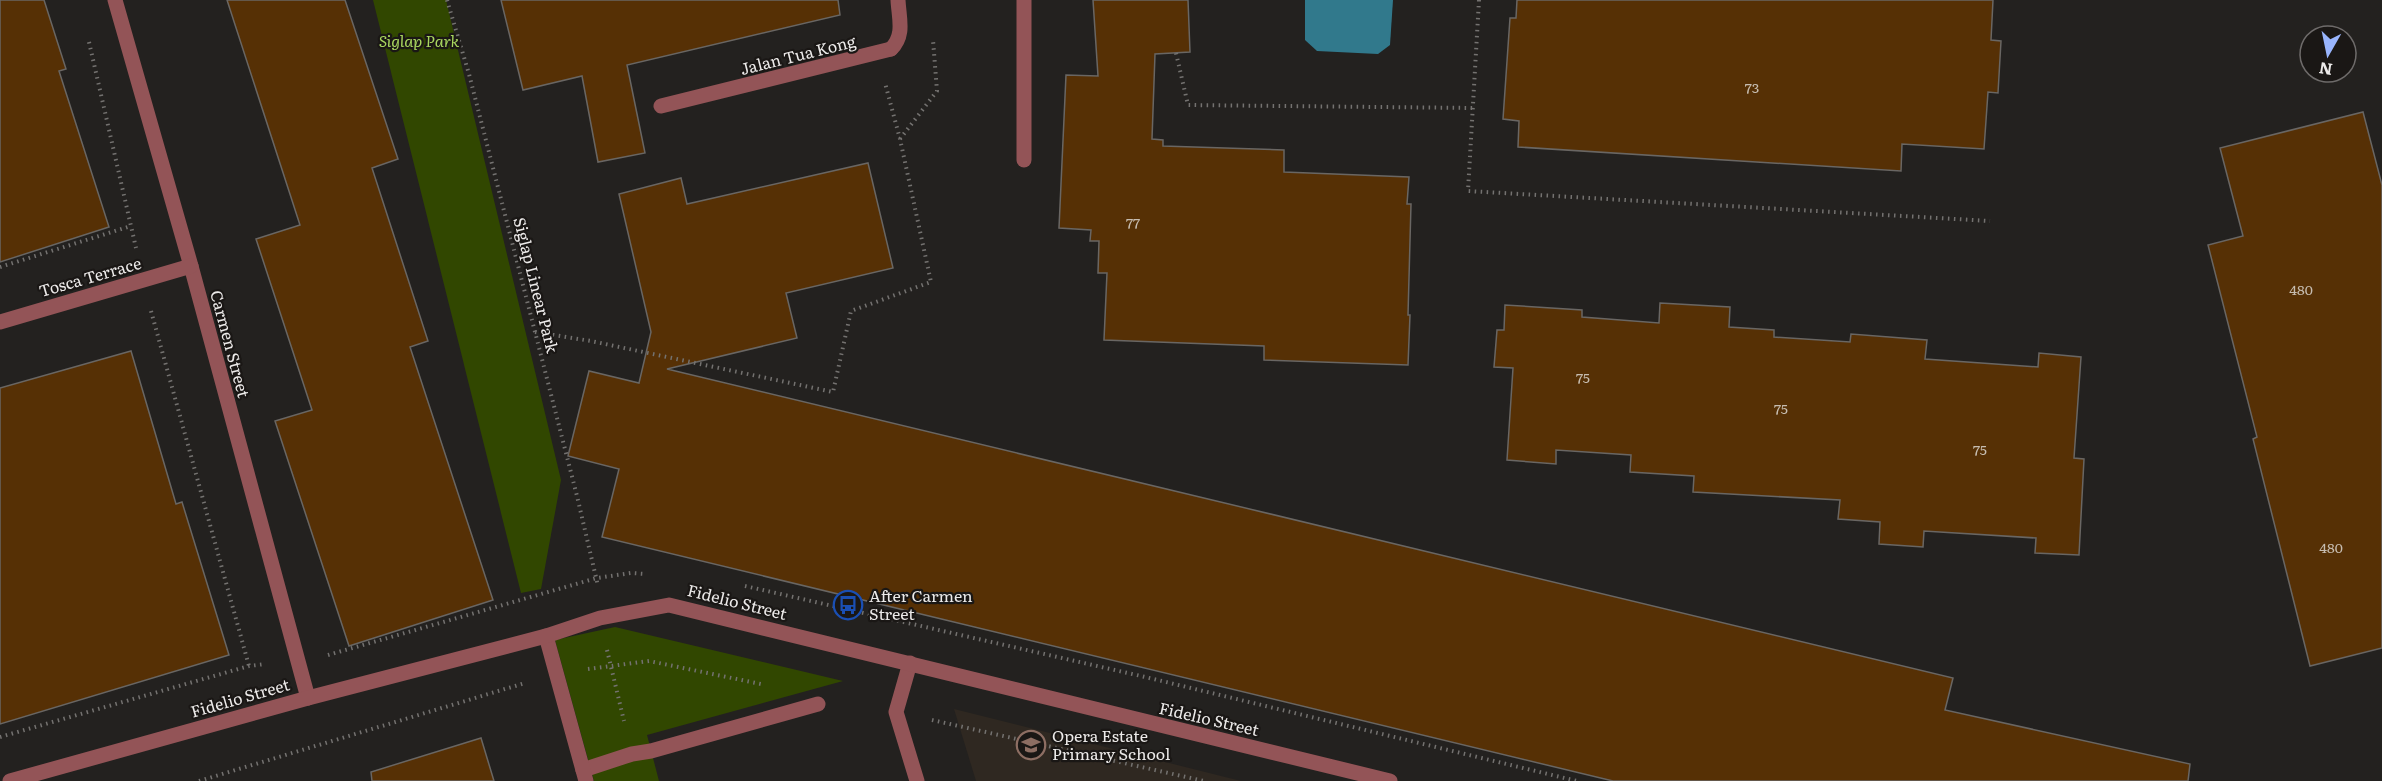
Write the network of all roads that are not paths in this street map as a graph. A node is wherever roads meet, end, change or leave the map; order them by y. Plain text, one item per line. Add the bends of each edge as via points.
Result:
1 (115, 0) edge
2 (898, 0) edge
3 (1024, 0) edge
4 (661, 106) dead end
5 (1024, 160) dead end
6 (191, 266) junction
7 (0, 322) edge
8 (546, 636) junction
9 (910, 663) junction
10 (308, 698) junction
11 (818, 704) dead end
12 (584, 776) edge
13 (10, 781) edge
14 (917, 781) edge
15 (1390, 781) edge

1 - 6 street, Carmen Street
2 - 4 street, Jalan Tua Kong via 899,42 891,49
3 - 5 street
6 - 7 street, Tosca Terrace
6 - 10 street, Carmen Street
8 - 9 street, Fidelio Street via 600,618 678,606
8 - 10 street, Fidelio Street
8 - 12 street
9 - 14 street via 896,712
9 - 15 street, Fidelio Street
10 - 13 street, Fidelio Street
11 - 12 street via 632,754

